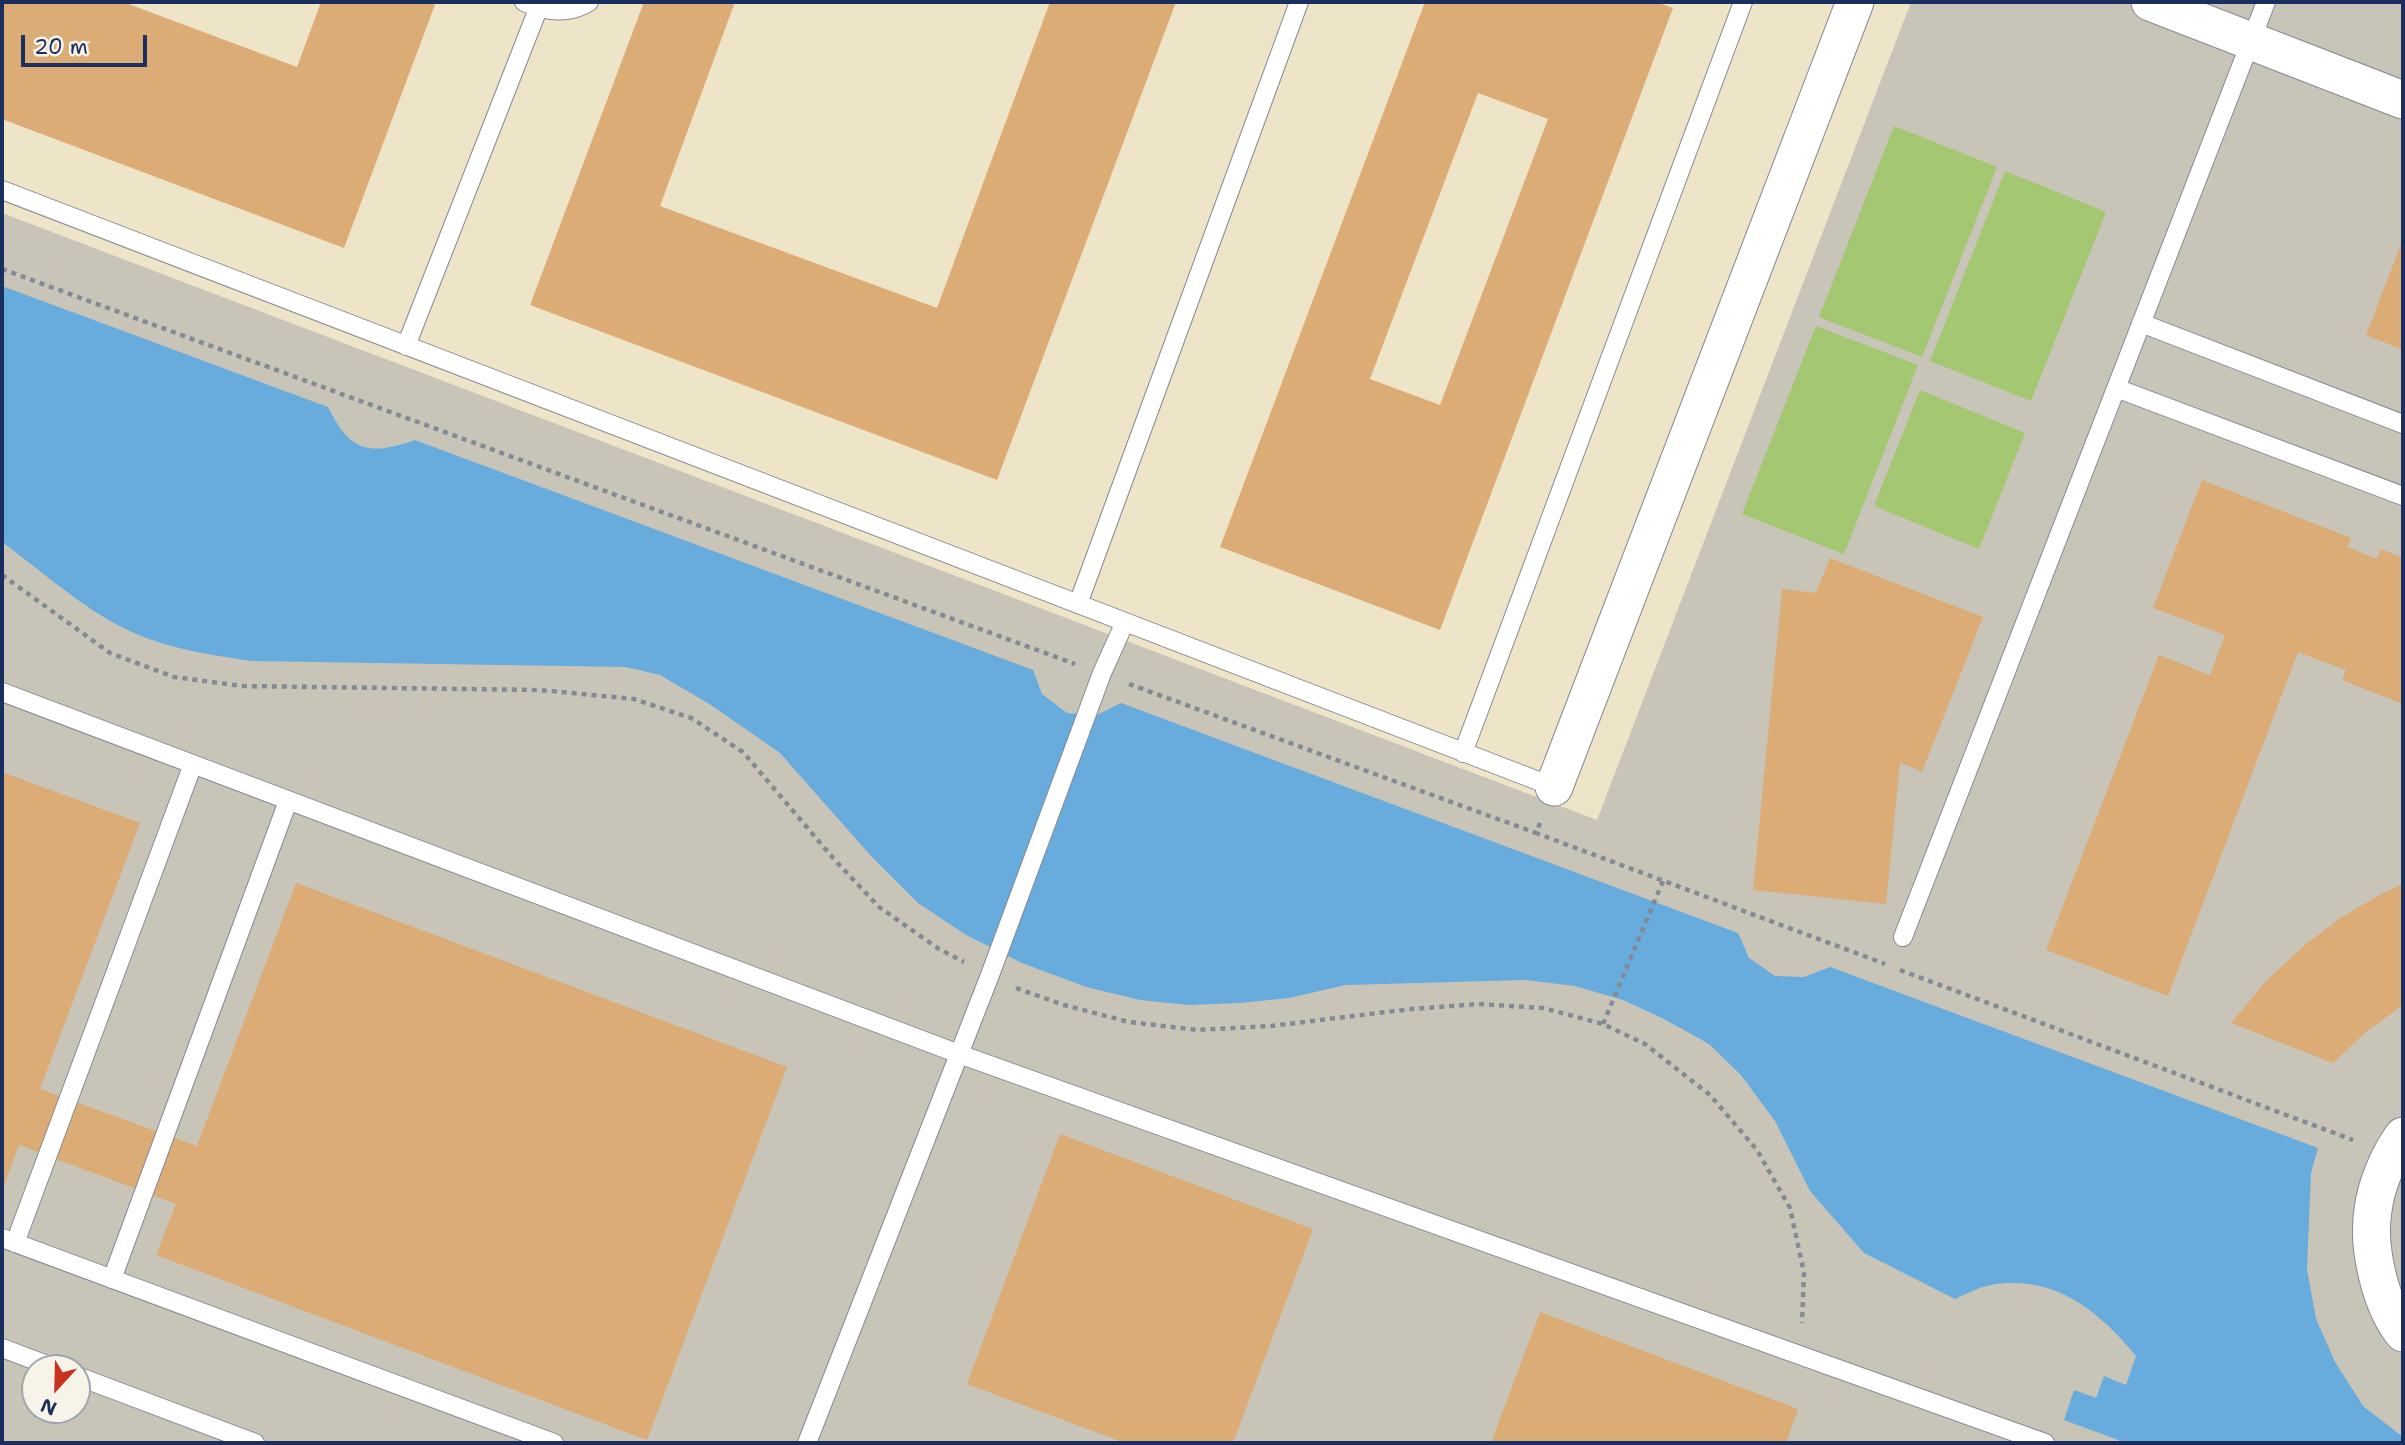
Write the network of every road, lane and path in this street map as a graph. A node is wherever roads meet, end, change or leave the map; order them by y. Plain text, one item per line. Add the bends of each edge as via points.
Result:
1 (589, 2) edge
2 (1299, 2) edge
3 (1743, 2) edge
4 (1855, 2) edge
5 (2150, 2) edge
6 (2266, 2) edge
7 (531, 5) edge
8 (2251, 42) junction
9 (2403, 100) edge
10 (2, 190) edge
11 (2, 269) edge
12 (2141, 323) junction
13 (406, 346) junction
14 (2116, 388) junction
15 (2403, 424) edge
16 (2403, 496) edge
17 (2, 575) edge
18 (1078, 604) junction
19 (1125, 622) junction
20 (1102, 673) junction
21 (2, 692) edge
22 (1463, 752) junction
23 (193, 764) junction
24 (1554, 787) junction
25 (288, 801) junction
26 (1536, 833) junction
27 (1663, 881) junction
28 (1903, 937) dead end
29 (992, 968) junction
30 (1603, 1024) junction
31 (959, 1054) junction
32 (2397, 1145) edge
33 (8, 1241) edge
34 (111, 1279) junction
35 (2403, 1333) edge
36 (2, 1348) edge
37 (21, 1355) edge
38 (1802, 1356) junction
39 (91, 1381) edge
40 (255, 1443) edge
41 (554, 1443) edge
42 (807, 1443) edge
43 (2046, 1443) edge

1 - 7 lane via 559,12
2 - 18 lane
3 - 22 lane
4 - 24 street
5 - 8 street
6 - 8 lane
7 - 13 lane
8 - 9 street
8 - 12 lane
10 - 13 lane
11 - 20 path
12 - 14 lane
12 - 15 lane
13 - 18 lane
14 - 16 lane
14 - 28 lane
17 - 29 path via 110,653 174,677 242,686 540,690 634,699 691,718 743,752 880,907 939,949
18 - 19 lane
19 - 20 lane
19 - 22 lane
20 - 26 path
20 - 29 lane
21 - 23 lane
22 - 24 lane
23 - 25 lane
23 - 33 lane
24 - 26 path
25 - 31 lane
25 - 34 lane
26 - 27 path
27 - 30 path
27 - 32 path
29 - 30 path via 1011,986 1065,1005 1129,1022 1198,1030 1478,1004 1543,1008
29 - 31 lane
30 - 38 path via 1645,1044 1710,1095 1757,1150 1790,1208 1804,1273
31 - 38 lane
31 - 42 lane
32 - 35 street via 2373,1210 2374,1268
33 - 34 lane
34 - 41 lane
36 - 37 lane
38 - 43 lane
39 - 40 lane

